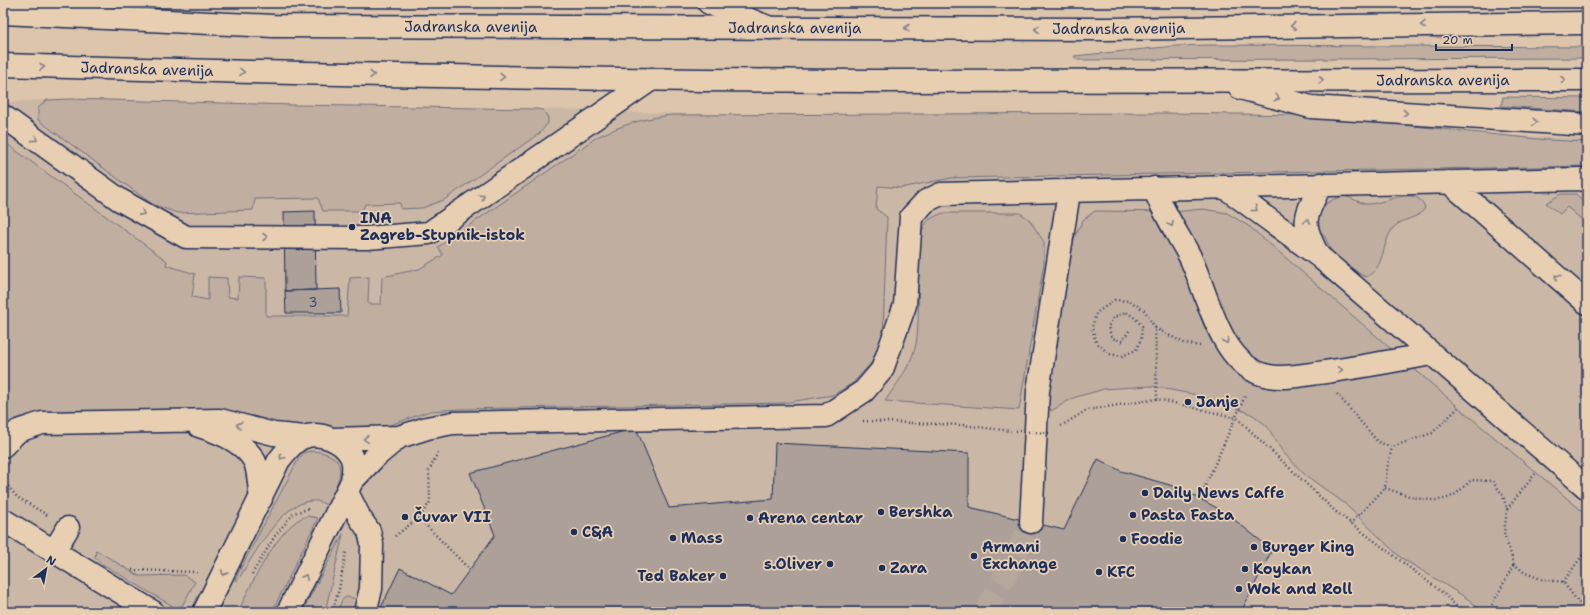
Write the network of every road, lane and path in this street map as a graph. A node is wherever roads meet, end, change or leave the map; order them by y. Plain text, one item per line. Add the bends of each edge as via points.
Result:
1 (709, 3) edge
2 (3, 14) edge
3 (1583, 22) edge
4 (771, 28) junction
5 (3, 66) edge
6 (652, 80) junction
7 (1212, 80) junction
8 (1587, 80) edge
9 (3, 116) edge
10 (1587, 126) edge
11 (1587, 181) edge
12 (1449, 182) junction
13 (1321, 184) junction
14 (1223, 186) junction
15 (1154, 188) junction
16 (1069, 192) junction
17 (1320, 257) junction
18 (1587, 303) edge
19 (1155, 328) junction
20 (1129, 330) dead end
21 (1207, 347) dead end
22 (1431, 354) junction
23 (1247, 392) dead end
24 (1335, 392) dead end
25 (1157, 399) junction
26 (1462, 403) dead end
27 (826, 416) junction
28 (1237, 418) junction
29 (184, 422) junction
30 (305, 437) junction
31 (399, 437) junction
32 (333, 439) junction
33 (3, 446) edge
34 (1392, 447) junction
35 (1539, 468) dead end
36 (3, 480) edge
37 (349, 486) junction
38 (1385, 488) junction
39 (1587, 488) edge
40 (261, 499) junction
41 (1199, 500) dead end
42 (1506, 510) junction
43 (334, 518) junction
44 (419, 518) dead end
45 (3, 520) edge
46 (1031, 522) tunnel mouth
47 (1350, 524) junction
48 (68, 528) joint
49 (1587, 549) edge
50 (54, 552) junction
51 (1514, 564) junction
52 (131, 570) dead end
53 (469, 570) dead end
54 (249, 579) dead end
55 (220, 581) junction
56 (1563, 582) junction
57 (127, 606) edge
58 (153, 612) edge
59 (204, 612) edge
60 (288, 612) edge
61 (365, 612) edge
62 (1462, 612) edge
63 (1488, 612) edge
64 (1586, 612) edge

1 - 4 main road
2 - 4 main road, Jadranska avenija via 273,26
3 -> 4 main road, Jadranska avenija via 1104,29
5 -> 6 main road, Jadranska avenija
6 - 7 main road, Jadranska avenija
9 -> 6 main road via 120,200 186,237 367,238 429,233
7 -> 8 main road, Jadranska avenija
7 -> 10 main road via 1311,107
11 - 12 main road via 1580,179
12 - 13 main road
18 -> 12 main road
13 - 14 main road
17 -> 13 main road via 1307,233 1306,216
14 - 15 main road
14 -> 17 main road
15 - 16 main road
15 -> 22 main road via 1189,256 1230,350 1249,369 1270,377 1302,375
16 - 27 main road via 941,194 926,201 911,217 905,305 882,370 864,391
16 - 46 main road via 1038,391
17 - 22 main road
19 - 20 path via 1145,311 1130,301 1115,300 1096,313 1092,328 1096,342 1109,354 1122,356 1136,350 1142,339 1142,326 1135,318 1126,312 1114,317 1108,327 1112,338 1122,341
19 - 21 path via 1184,343
19 - 25 path
22 - 39 main road
23 - 28 path
24 - 34 path via 1378,442
25 - 27 path, bridge via 1087,410 1049,433 962,425 861,421
25 - 28 path
26 - 34 path via 1449,419 1432,433
27 - 31 main road via 453,423
28 - 41 path
28 - 47 path
30 -> 29 main road via 274,434 220,420
29 - 33 main road via 42,423 18,431
29 - 40 main road via 215,431 241,445 255,462
30 - 32 main road
30 -> 40 main road via 292,445 279,460
31 -> 32 main road
31 - 37 main road via 374,458
32 - 37 main road via 351,456 354,468
34 - 38 path
35 - 42 path
36 - 48 path via 17,497
37 - 43 main road
37 - 61 main road via 360,518 369,531 372,544 371,588
38 - 42 path via 1420,499 1440,500 1455,494 1471,480 1492,481 1503,495
38 - 47 path
40 -> 55 main road
42 - 51 path via 1504,533
43 - 54 path via 311,507 294,513 275,536
60 -> 43 main road
44 - 53 path
45 - 50 main road
47 - 62 path via 1444,593
48 - 50 main road
49 - 56 path
50 - 57 main road
51 - 56 path via 1525,573 1541,579
51 - 63 path
52 - 55 path via 202,573
55 - 59 main road
56 - 64 path
57 - 58 main road

